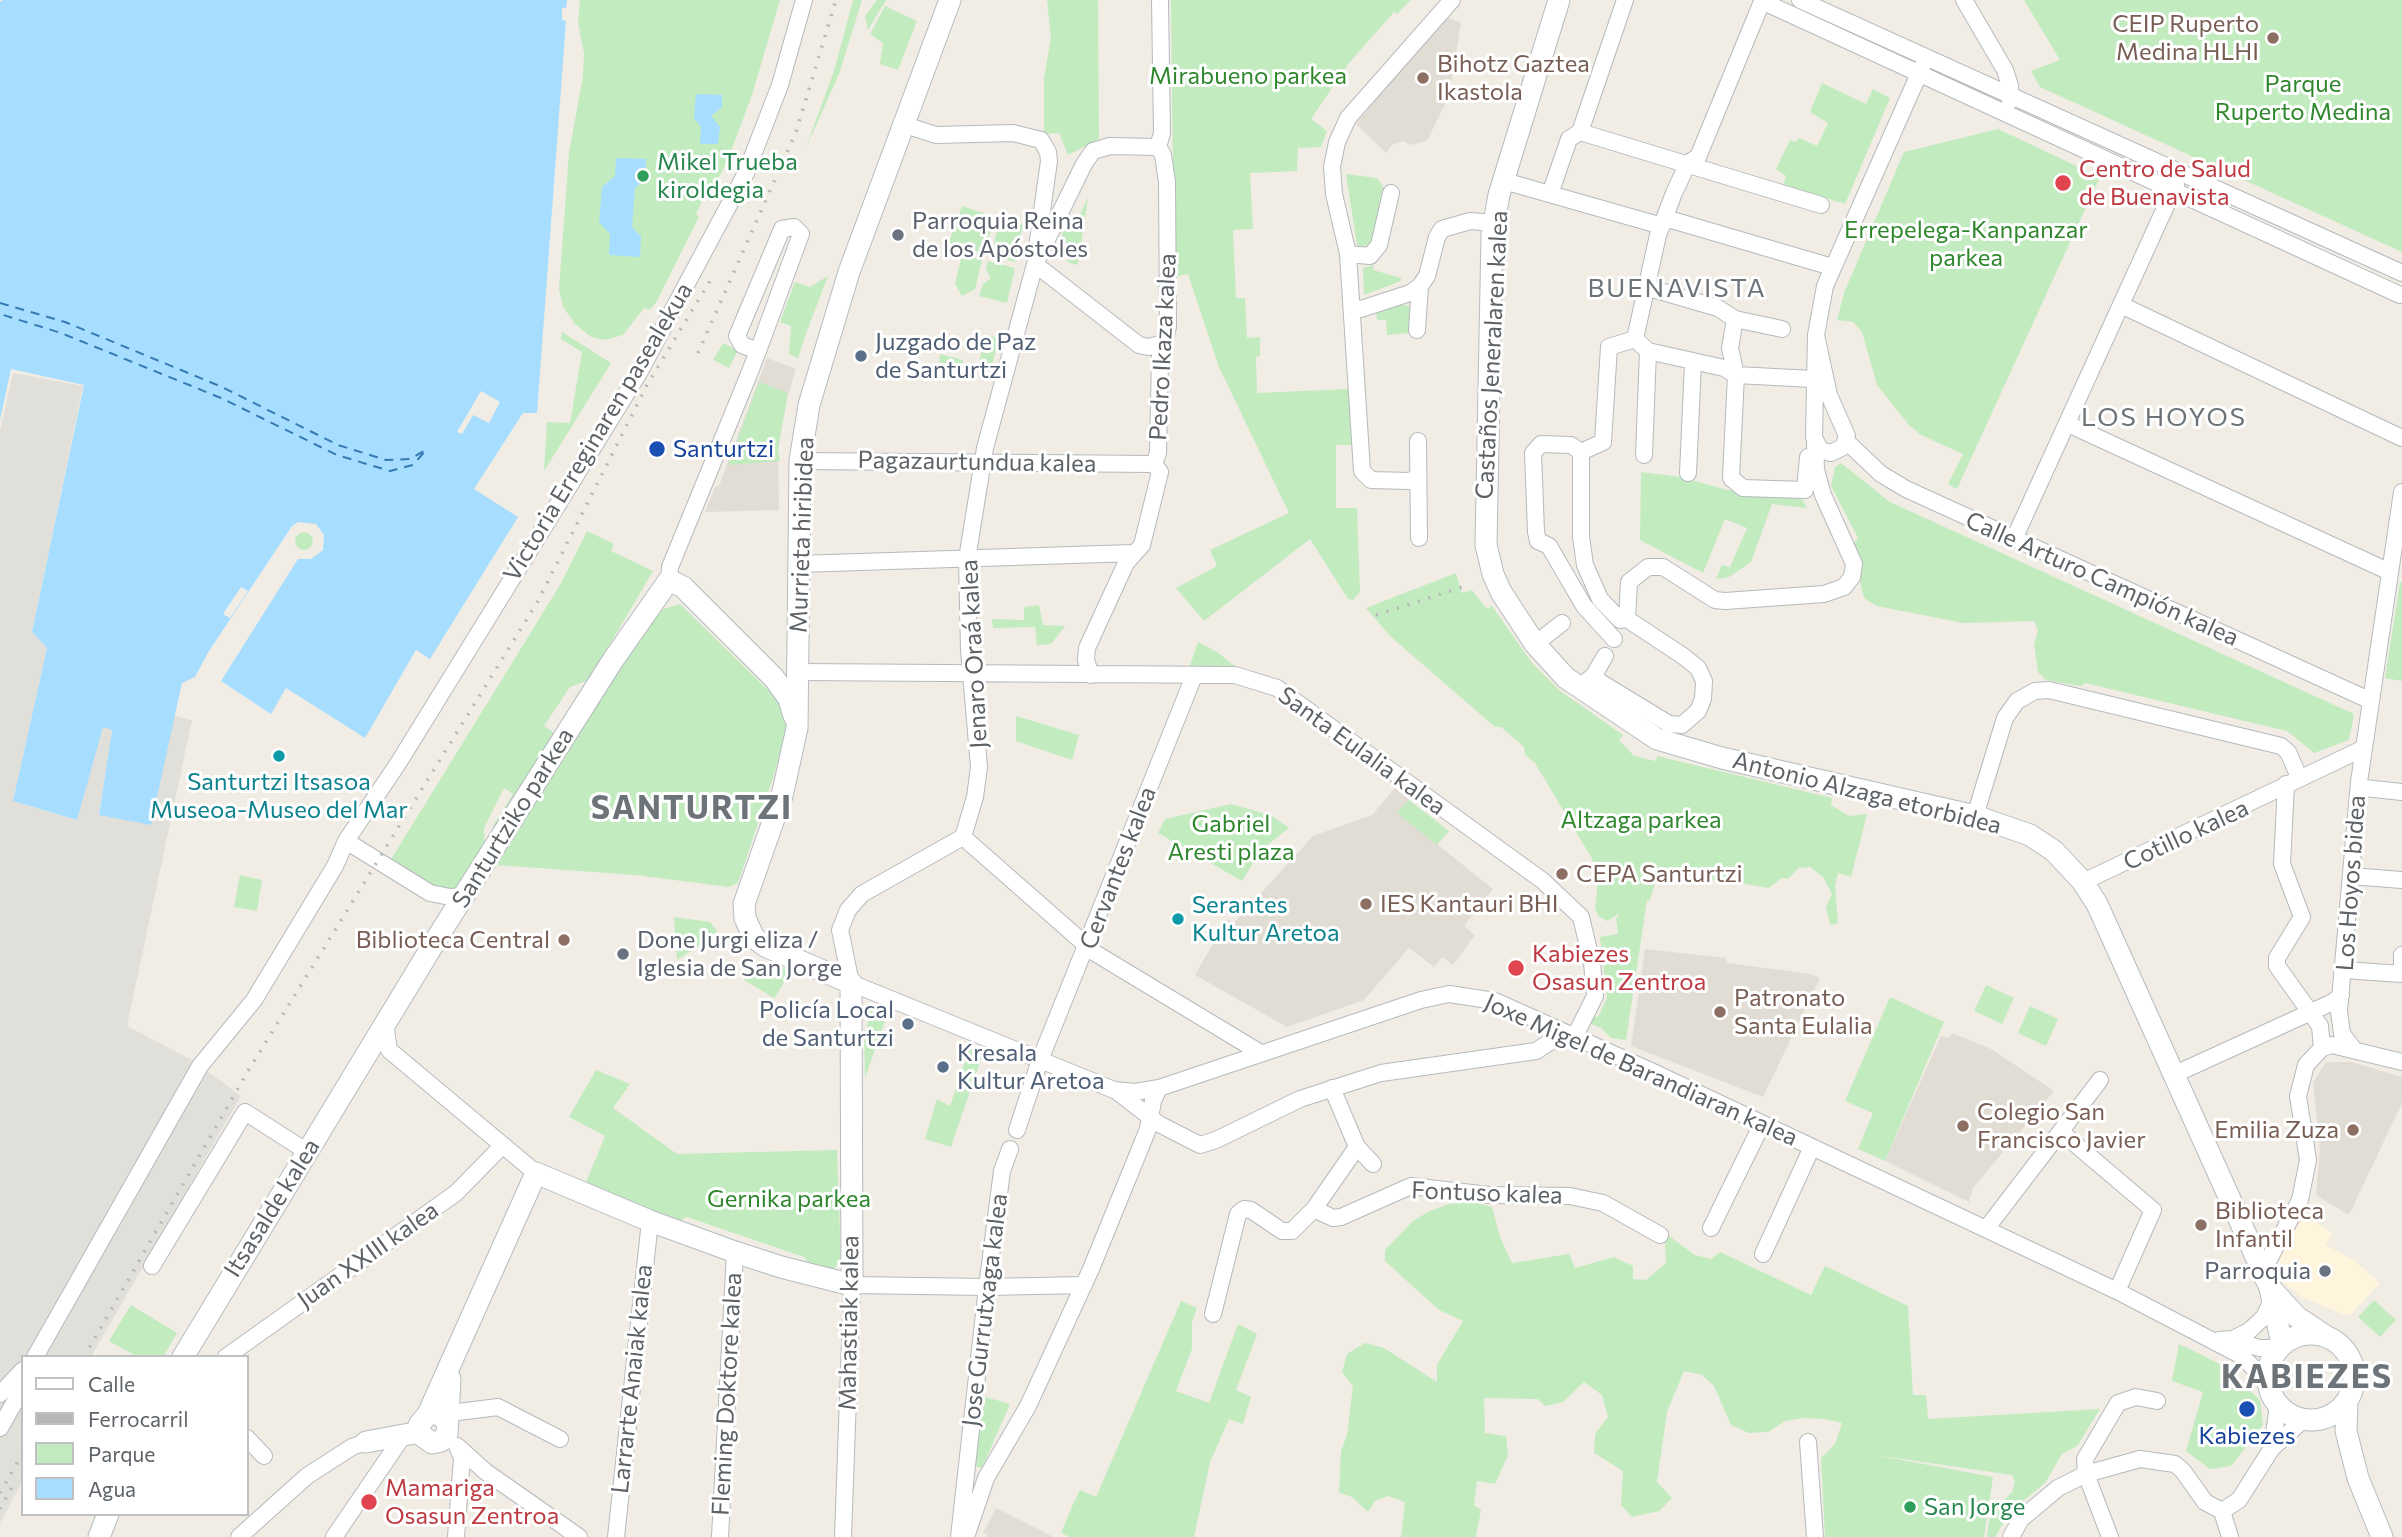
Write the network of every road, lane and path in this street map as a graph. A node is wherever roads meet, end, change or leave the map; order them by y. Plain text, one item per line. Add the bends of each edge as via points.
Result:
1 (804, 0) edge
2 (950, 0) edge
3 (1160, 0) edge
4 (1452, 0) edge
5 (1559, 0) edge
6 (1626, 0) edge
7 (1800, 0) edge
8 (1964, 0) edge
9 (1763, 2) edge
10 (1926, 58) junction
11 (2001, 64) junction
12 (1956, 71) junction
13 (1919, 75) junction
14 (2010, 95) junction
15 (1994, 107) junction
16 (905, 125) junction
17 (1580, 132) junction
18 (1158, 147) junction
19 (1686, 167) junction
20 (2195, 180) junction
21 (1504, 181) junction
22 (2172, 191) junction
23 (1391, 193) dead end
24 (1550, 194) junction
25 (1821, 205) dead end
26 (1663, 222) junction
27 (1494, 223) junction
28 (1348, 254) junction
29 (1035, 264) junction
30 (1832, 267) junction
31 (2402, 273) edge
32 (1420, 286) junction
33 (1646, 287) junction
34 (2401, 296) edge
35 (2121, 305) junction
36 (1353, 306) junction
37 (1735, 319) junction
38 (1783, 329) dead end
39 (1417, 330) dead end
40 (1816, 335) junction
41 (1635, 339) junction
42 (1161, 344) junction
43 (758, 351) junction
44 (1648, 351) junction
45 (1693, 363) junction
46 (1736, 375) junction
47 (1813, 379) junction
48 (1840, 423) junction
49 (2068, 424) junction
50 (2402, 438) edge
51 (1814, 439) junction
52 (1418, 441) dead end
53 (1846, 441) junction
54 (1588, 450) junction
55 (1831, 453) junction
56 (1644, 454) dead end
57 (800, 461) junction
58 (983, 462) junction
59 (1154, 464) junction
60 (1688, 473) dead end
61 (1418, 477) junction
62 (2402, 492) edge
63 (1822, 495) junction
64 (2400, 522) edge
65 (1419, 538) dead end
66 (2014, 539) junction
67 (1133, 553) junction
68 (967, 559) junction
69 (799, 565) junction
70 (2390, 572) junction
71 (669, 580) junction
72 (1627, 619) junction
73 (1562, 623) dead end
74 (1614, 639) dead end
75 (1535, 644) junction
76 (1605, 656) dead end
77 (798, 672) junction
78 (972, 675) junction
79 (1091, 675) junction
80 (1194, 676) junction
81 (774, 678) junction
82 (1587, 682) junction
83 (2369, 700) junction
84 (797, 728) junction
85 (2362, 749) junction
86 (2292, 780) junction
87 (2361, 787) junction
88 (2402, 792) edge
89 (1975, 817) junction
90 (963, 837) junction
91 (346, 841) junction
92 (2351, 876) junction
93 (2402, 880) edge
94 (2083, 882) junction
95 (430, 893) junction
96 (465, 896) junction
97 (745, 918) joint
98 (442, 930) junction
99 (1086, 946) junction
100 (2402, 955) edge
101 (2402, 966) edge
102 (2402, 974) edge
103 (851, 983) junction
104 (2343, 983) junction
105 (2309, 1012) junction
106 (385, 1023) junction
107 (1545, 1025) junction
108 (1574, 1038) junction
109 (1550, 1043) junction
110 (2352, 1047) junction
111 (2322, 1048) junction
112 (1259, 1052) junction
113 (363, 1060) joint
114 (1040, 1060) junction
115 (2402, 1062) edge
116 (2173, 1075) junction
117 (2100, 1080) dead end
118 (1332, 1087) junction
119 (1159, 1088) junction
120 (1114, 1090) junction
121 (1152, 1119) junction
122 (1762, 1124) junction
123 (1017, 1130) dead end
124 (2061, 1132) junction
125 (503, 1145) junction
126 (1357, 1147) junction
127 (1812, 1147) junction
128 (1010, 1149) dead end
129 (306, 1151) junction
130 (1373, 1164) dead end
131 (536, 1173) junction
132 (1314, 1209) junction
133 (650, 1221) junction
134 (1711, 1228) dead end
135 (1986, 1229) junction
136 (1660, 1235) dead end
137 (735, 1252) junction
138 (1763, 1254) dead end
139 (152, 1266) dead end
140 (852, 1285) junction
141 (1084, 1285) junction
142 (2269, 1286) junction
143 (987, 1287) junction
144 (2117, 1291) junction
145 (1213, 1314) dead end
146 (2326, 1336) junction
147 (2233, 1339) junction
148 (2216, 1340) junction
149 (2280, 1346) junction
150 (36, 1355) edge
151 (184, 1355) edge
152 (229, 1355) edge
153 (21, 1372) edge
154 (2268, 1384) junction
155 (21, 1391) edge
156 (0, 1394) edge
157 (2157, 1401) dead end
158 (2347, 1402) junction
159 (2278, 1405) junction
160 (2309, 1420) junction
161 (0, 1428) edge
162 (435, 1428) junction
163 (248, 1439) edge
164 (559, 1439) dead end
165 (1808, 1442) dead end
166 (376, 1446) junction
167 (2272, 1448) junction
168 (264, 1456) dead end
169 (966, 1472) junction
170 (2086, 1474) junction
171 (986, 1478) junction
172 (2358, 1478) junction
173 (2222, 1511) junction
174 (107, 1516) edge
175 (99, 1537) edge
176 (239, 1537) edge
177 (334, 1537) edge
178 (456, 1537) edge
179 (579, 1537) edge
180 (616, 1537) edge
181 (720, 1537) edge
182 (843, 1537) edge
183 (959, 1537) edge
184 (966, 1537) edge
185 (1815, 1537) edge
186 (2011, 1537) edge
187 (2110, 1537) edge
188 (2230, 1537) edge
189 (2382, 1537) edge

1 - 91 street, Victoria Erreginaren pasealekua via 780,85 746,173 639,373 400,762
2 - 16 street, Murrieta hiribidea
3 - 18 street, Pedro Ikaza kalea via 1162,133
4 - 28 street via 1348,118 1337,142 1332,167 1334,194
5 - 21 street, Castaños Jeneralaren kalea
6 - 17 street
7 - 10 street
8 - 11 street
9 - 13 street
9 - 19 street via 1698,157
10 - 12 street
10 - 13 street
11 - 12 street via 1993,70
11 - 14 street
12 - 14 street
13 - 15 street
13 - 30 street
14 - 15 street via 2007,110
14 - 20 street
15 - 22 street
16 - 29 street, Jenaro Oraá kalea via 936,135 1013,133 1041,140 1049,161
16 - 57 street, Murrieta hiribidea via 817,369
17 - 19 street
17 - 24 street via 1569,139
18 - 29 street, Jenaro Oraá kalea via 1110,146 1093,151
18 - 42 street, Pedro Ikaza kalea via 1167,182 1167,327
19 - 25 street
19 - 26 street
20 - 22 street via 2177,183
20 - 31 street
21 - 24 street
21 - 27 street, Castaños Jeneralaren kalea
22 - 34 street
22 - 35 street
23 - 28 street via 1379,245 1370,256
24 - 26 street
26 - 30 street
26 - 33 street
27 - 32 street via 1470,221 1442,229
27 - 75 street, Castaños Jeneralaren kalea via 1486,545 1501,592
28 - 36 street
29 - 42 street via 1139,345
29 - 58 street, Jenaro Oraá kalea
30 - 40 street
32 - 36 street via 1361,309
32 - 39 street
33 - 37 street via 1718,308
33 - 41 street
35 - 49 street
35 - 50 street
36 - 61 street via 1362,471 1370,480
37 - 38 street
37 - 46 street via 1730,348
40 - 47 street
40 - 48 street
41 - 44 street
41 - 54 street via 1609,347 1605,430 1602,442
42 - 59 street, Pedro Ikaza kalea
43 - 43 street, Santurtziko parkea via 801,234 794,227 782,229 737,336 742,345
43 - 71 street, Santurtziko parkea via 673,559
44 - 45 street
44 - 56 street
45 - 46 street via 1724,368
45 - 60 street
46 - 47 street
46 - 51 street via 1731,478 1744,488 1805,490 1806,461
47 - 51 street
48 - 51 street via 1824,421
48 - 53 street
49 - 66 street
49 - 70 street
51 - 55 street via 1820,450
51 - 63 street
52 - 61 street
53 - 55 street via 1838,452
53 - 66 street, Calle Arturo Campión kalea via 1881,474 1906,489
54 - 72 street via 1581,537 1585,565 1600,599 1620,620
54 - 74 street via 1541,444 1534,453 1536,532 1584,606
55 - 63 street
57 - 58 street, Pagazaurtundua kalea
57 - 69 street, Murrieta hiribidea
58 - 59 street, Pagazaurtundua kalea
58 - 68 street, Jenaro Oraá kalea
59 - 67 street, Pedro Ikaza kalea via 1160,472 1157,490 1142,545
61 - 65 street
62 - 64 street
63 - 72 street via 1854,564 1852,577 1835,593 1715,600 1663,568 1647,568 1629,582
64 - 70 street
66 - 83 street, Calle Arturo Campión kalea
67 - 68 street
67 - 79 street, Pedro Ikaza kalea via 1087,648
68 - 69 street
68 - 78 street, Jenaro Oraá kalea
69 - 77 street, Murrieta hiribidea
70 - 83 street
71 - 81 street via 683,587
71 - 96 street, Santurtziko parkea via 613,660
72 - 82 street via 1698,668 1704,681 1703,699 1690,721 1670,724 1600,682
73 - 75 street
75 - 82 street, Castaños Jeneralaren kalea
76 - 82 street
77 - 78 street, Santa Eulalia kalea
77 - 81 street, Santa Eulalia kalea via 789,678
77 - 84 street, Murrieta hiribidea
78 - 79 street, Santa Eulalia kalea
78 - 90 street, Jenaro Oraá kalea via 979,767
79 - 80 street, Santa Eulalia kalea
80 - 99 street, Cervantes kalea
80 - 108 street, Santa Eulalia kalea via 1235,676 1277,688 1543,881 1574,909 1581,917 1590,952 1595,996
81 - 84 street via 789,699
82 - 89 street, Antonio Alzaga etorbidea via 1643,732 1686,749
83 - 85 street
84 - 97 street, Murrieta hiribidea via 782,796 748,888
85 - 86 street, Cotillo kalea
85 - 87 street
86 - 89 street via 2288,751 2281,746 2049,690 2035,691 2017,701 2005,718
86 - 94 street, Cotillo kalea via 2269,796
86 - 105 street, Cotillo kalea via 2282,864 2302,917 2277,958 2277,967
87 - 88 street, Los Hoyos bidea
87 - 92 street, Los Hoyos bidea
89 - 94 street, Antonio Alzaga etorbidea via 2030,835 2054,851
90 - 99 street
90 - 103 street via 862,894 848,910 841,930
91 - 95 street
91 - 150 street, Victoria Erreginaren pasealekua via 254,1000 200,1066
92 - 93 street
92 - 104 street, Los Hoyos bidea
94 - 116 street, Antonio Alzaga etorbidea
95 - 96 street
95 - 98 street via 442,915
96 - 98 street, Santurtziko parkea
97 - 103 street, Joxe Migel de Barandiaran kalea via 754,938 767,947
98 - 106 street, Santurtziko parkea
99 - 112 street
99 - 114 street, Cervantes kalea
100 - 101 street
102 - 104 street
103 - 114 street, Joxe Migel de Barandiaran kalea
103 - 140 street, Mahastiak kalea
104 - 105 street via 2333,1002
104 - 110 street, Los Hoyos bidea via 2340,1025
105 - 111 street via 2323,1033
105 - 116 street
106 - 113 street, Santurtziko parkea
106 - 125 street via 389,1050
107 - 108 street, Joxe Migel de Barandiaran kalea
107 - 109 street via 1551,1032
107 - 112 street, Joxe Migel de Barandiaran kalea via 1495,1001 1449,995
108 - 109 street via 1562,1034
108 - 122 street, Joxe Migel de Barandiaran kalea
109 - 118 street via 1536,1051 1429,1063
110 - 111 street
110 - 115 street
111 - 142 street via 2306,1065 2298,1096 2308,1160 2300,1200
112 - 119 street, Joxe Migel de Barandiaran kalea
113 - 129 street, Itsasalde kalea
114 - 120 street, Joxe Migel de Barandiaran kalea
114 - 123 street
116 - 142 street, Antonio Alzaga etorbidea
117 - 124 street
118 - 121 street via 1199,1145
118 - 126 street
119 - 120 street, Joxe Migel de Barandiaran kalea
119 - 121 street
120 - 121 street
121 - 141 street
122 - 127 street, Joxe Migel de Barandiaran kalea
122 - 134 street
124 - 135 street
124 - 144 street via 2153,1209
125 - 131 street
125 - 152 street, Juan XXIII kalea via 456,1193
126 - 130 street
126 - 132 street
127 - 135 street, Joxe Migel de Barandiaran kalea
127 - 138 street
128 - 143 street, Jose Gurrutxaga kalea via 1002,1171
129 - 139 street via 245,1112
129 - 151 street, Itsasalde kalea
131 - 133 street
131 - 162 street via 452,1362
132 - 136 street, Fontuso kalea via 1341,1217 1411,1186 1489,1195 1570,1196 1603,1203
132 - 145 street via 1292,1231 1282,1231 1251,1210 1238,1214
133 - 137 street
133 - 180 street, Larrarte Anaiak kalea
135 - 144 street, Joxe Migel de Barandiaran kalea
137 - 140 street
137 - 181 street, Fleming Doktore kalea
140 - 143 street
140 - 182 street, Mahastiak kalea
141 - 143 street
141 - 171 street via 1028,1406
142 - 146 street, Antonio Alzaga etorbidea via 2297,1317
142 - 147 street via 2264,1317
142 - 149 street, Antonio Alzaga etorbidea
143 - 169 street, Jose Gurrutxaga kalea
144 - 148 street, Joxe Migel de Barandiaran kalea
146 - 149 street via 2303,1334
146 - 158 street via 2338,1343 2353,1364 2353,1390
147 - 148 street, Joxe Migel de Barandiaran kalea
147 - 149 street, Joxe Migel de Barandiaran kalea via 2259,1348
148 - 154 street, Joxe Migel de Barandiaran kalea via 2242,1356
149 - 154 street via 2271,1359
153 - 156 street
154 - 159 street
155 - 161 street
157 - 170 street via 2136,1397 2118,1404 2085,1459
158 - 160 street via 2327,1418
158 - 172 street via 2346,1432
159 - 160 street via 2289,1415
159 - 167 street
160 - 167 street
160 - 172 street via 2333,1439
162 - 164 street via 458,1412 498,1407
162 - 166 street
162 - 178 street via 462,1458
162 - 179 street via 486,1472
163 - 168 street
165 - 185 street
166 - 176 street via 352,1447 307,1476
166 - 177 street
167 - 173 street via 2239,1500
169 - 171 street
169 - 183 street, Jose Gurrutxaga kalea
170 - 173 street via 2140,1459 2175,1464 2204,1503
170 - 186 street via 2058,1488 2021,1520
170 - 187 street
171 - 184 street
172 - 189 street
173 - 188 street
174 - 175 street

